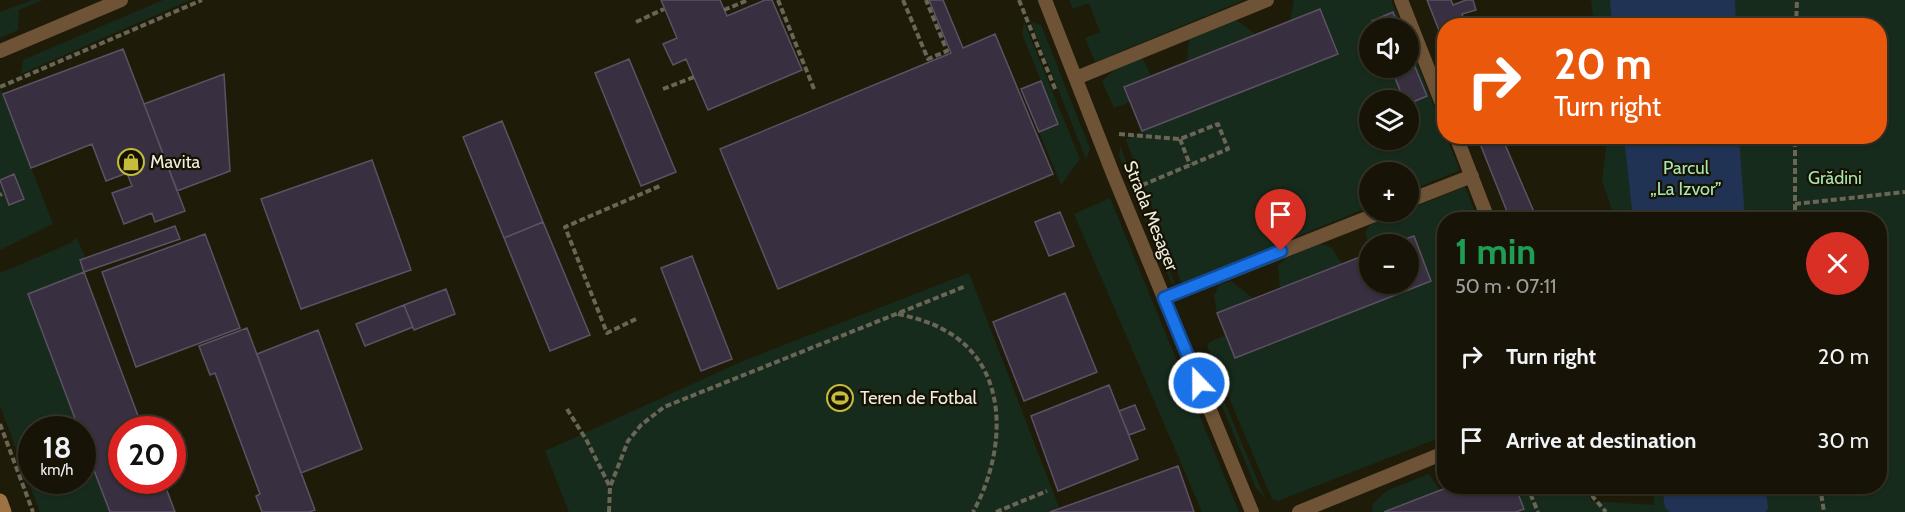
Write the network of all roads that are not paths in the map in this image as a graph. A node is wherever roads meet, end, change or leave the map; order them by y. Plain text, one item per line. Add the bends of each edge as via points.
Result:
1 (121, 0) edge
2 (1044, 0) edge
3 (1268, 0) edge
4 (1401, 0) edge
5 (0, 51) edge
6 (1076, 78) junction
7 (1437, 91) edge
8 (1459, 144) edge
9 (1472, 176) junction
10 (1419, 197) edge
11 (1485, 212) edge
12 (1359, 221) edge
13 (1164, 298) junction
14 (1437, 456) edge
15 (0, 501) edge
16 (4, 512) edge
17 (1252, 512) edge
18 (1299, 512) edge

1 - 5 lane
2 - 6 lane, Strada Mesager
3 - 6 lane
4 - 7 lane
6 - 13 lane, Strada Mesager
8 - 9 lane
9 - 10 lane
9 - 11 lane
12 - 13 lane
13 - 17 lane, Strada Mesager
14 - 18 lane
15 - 16 street

